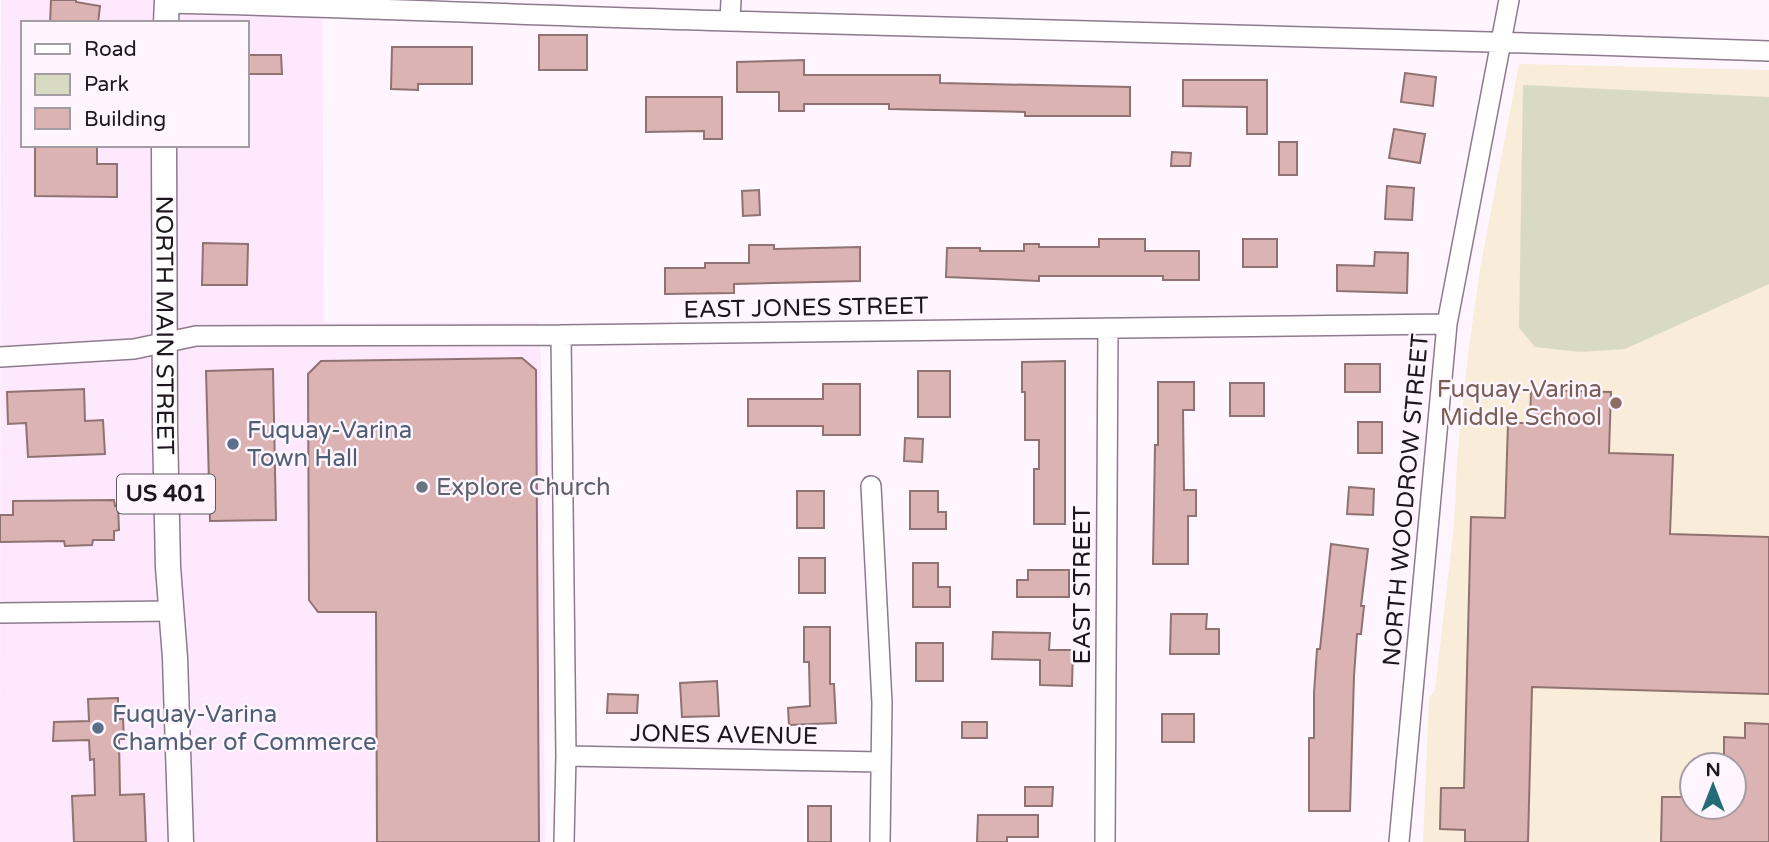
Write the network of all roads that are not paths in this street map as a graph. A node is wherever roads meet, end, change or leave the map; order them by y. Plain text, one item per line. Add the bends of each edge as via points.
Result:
1 (731, 0) edge
2 (1509, 0) edge
3 (167, 8) edge
4 (730, 21) junction
5 (1501, 41) junction
6 (1769, 51) edge
7 (164, 147) edge
8 (1447, 324) junction
9 (1108, 328) junction
10 (561, 335) junction
11 (165, 343) junction
12 (0, 357) edge
13 (871, 486) dead end
14 (171, 611) junction
15 (0, 612) edge
16 (566, 756) junction
17 (881, 762) junction
18 (181, 842) edge
19 (564, 842) edge
20 (880, 842) edge
21 (1105, 842) edge
22 (1399, 842) edge

1 - 4 street
2 - 5 street, NORTH WOODROW STREET
3 - 4 street via 407,9
4 - 5 street
5 - 6 street
5 - 8 street, NORTH WOODROW STREET
7 - 11 main road, NORTH MAIN STREET / US 401
8 - 9 street, EAST JONES STREET
8 - 22 street, NORTH WOODROW STREET
9 - 10 street, EAST JONES STREET
9 - 21 street, EAST STREET
10 - 11 street, EAST JONES STREET via 196,336
10 - 16 street
11 - 12 street, EAST JONES STREET
11 - 14 main road, NORTH MAIN STREET / US 401
13 - 17 street
14 - 15 street
14 - 18 main road, NORTH MAIN STREET / US 401
16 - 17 street, JONES AVENUE
16 - 19 street
17 - 20 street

